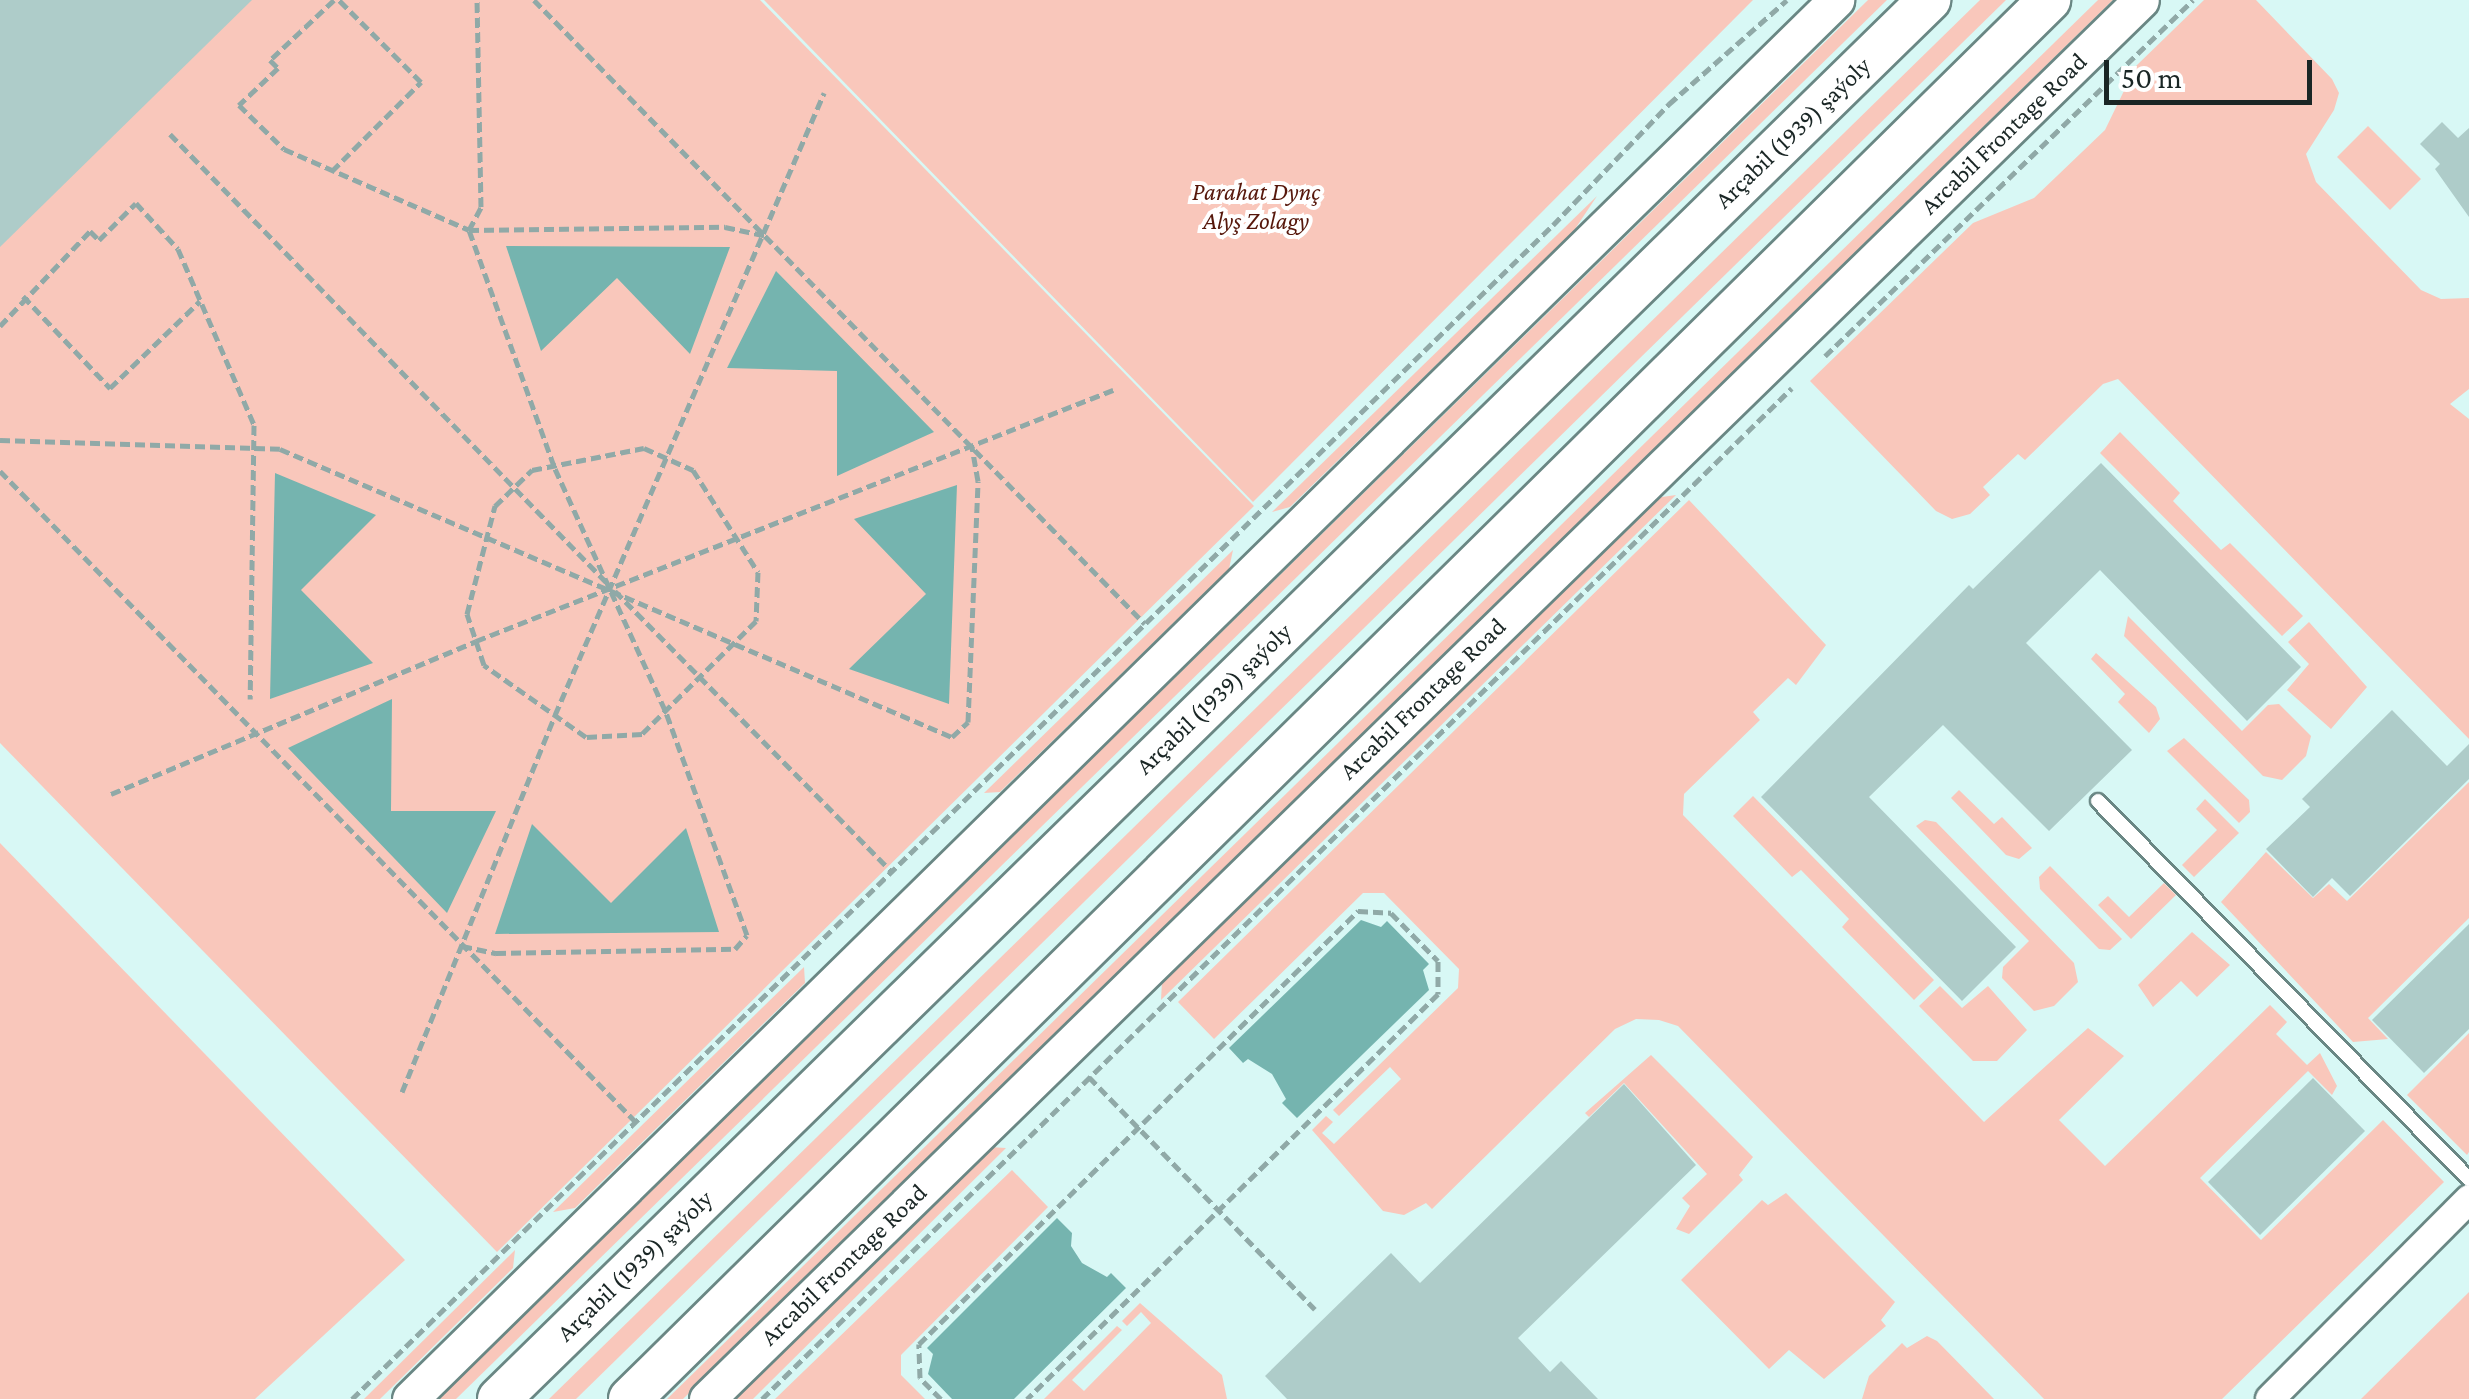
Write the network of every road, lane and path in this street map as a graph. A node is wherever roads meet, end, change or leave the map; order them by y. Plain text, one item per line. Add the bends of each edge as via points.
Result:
1 (336, 0) edge
2 (477, 0) edge
3 (534, 0) edge
4 (1786, 0) edge
5 (1836, 0) edge
6 (1930, 0) edge
7 (2049, 0) edge
8 (2141, 0) edge
9 (2193, 0) edge
10 (824, 93) dead end
11 (170, 134) dead end
12 (332, 171) junction
13 (470, 230) junction
14 (764, 234) junction
15 (24, 296) junction
16 (200, 300) junction
17 (0, 326) edge
18 (1819, 362) dead end
19 (1805, 375) dead end
20 (1113, 390) dead end
21 (0, 440) edge
22 (972, 446) junction
23 (254, 448) junction
24 (666, 458) junction
25 (554, 466) junction
26 (0, 471) edge
27 (515, 487) junction
28 (487, 537) junction
29 (737, 540) junction
30 (611, 587) junction
31 (1145, 624) junction
32 (476, 641) junction
33 (733, 644) junction
34 (701, 676) junction
35 (250, 699) dead end
36 (666, 710) junction
37 (555, 715) junction
38 (256, 734) junction
39 (111, 794) dead end
40 (2098, 801) dead end
41 (892, 872) junction
42 (920, 900) junction
43 (462, 946) junction
44 (1089, 1078) junction
45 (402, 1092) dead end
46 (635, 1121) junction
47 (1138, 1127) junction
48 (2469, 1179) edge
49 (2469, 1199) edge
50 (1218, 1210) junction
51 (1315, 1310) dead end
52 (352, 1399) edge
53 (410, 1399) edge
54 (499, 1399) edge
55 (630, 1399) edge
56 (707, 1399) edge
57 (762, 1399) edge
58 (941, 1399) edge
59 (1028, 1399) edge
60 (2270, 1399) edge

1 - 12 path via 421,82
1 - 12 path via 270,60 278,68 240,105 284,149
2 - 13 path via 480,207
3 - 14 path
4 - 31 path via 1669,104
5 - 42 street
6 - 54 main road, Arçabil (1939) şaýoly
7 - 55 main road
8 - 56 street, Arcabil Frontage Road
9 - 18 path
10 - 14 path
11 - 27 path
12 - 13 path
13 - 14 path via 724,227
13 - 25 path
14 - 22 path
14 - 24 path
15 - 16 path via 110,388
15 - 16 path via 90,231 99,240 136,203 178,249
15 - 17 path
16 - 23 path via 254,425
19 - 44 path
20 - 22 path
21 - 23 path
22 - 29 path
22 - 31 path
22 - 33 path via 978,482 968,722 952,736
23 - 28 path via 280,449
23 - 35 path
24 - 25 path via 644,448
24 - 29 path via 692,470
24 - 30 path
25 - 27 path via 532,470
25 - 30 path
26 - 38 path
27 - 28 path via 495,506
27 - 30 path
28 - 30 path
28 - 32 path via 467,614
29 - 30 path
29 - 33 path via 758,572 756,621
30 - 32 path
30 - 33 path
30 - 34 path
30 - 36 path
30 - 37 path
31 - 41 path
32 - 37 path via 484,665
32 - 38 path
33 - 34 path
34 - 36 path
34 - 41 path
36 - 37 path via 642,734 586,737
36 - 43 path via 747,935 735,949 496,953
37 - 43 path
38 - 39 path
38 - 43 path
40 - 48 lane
41 - 42 path
41 - 46 path
42 - 53 street
43 - 45 path
43 - 46 path
44 - 47 path
44 - 57 path
46 - 52 path
47 - 50 path
47 - 50 path via 1358,911 1391,913 1438,961 1438,994
47 - 58 path via 919,1344 920,1378
49 - 60 street
50 - 51 path
50 - 59 path

